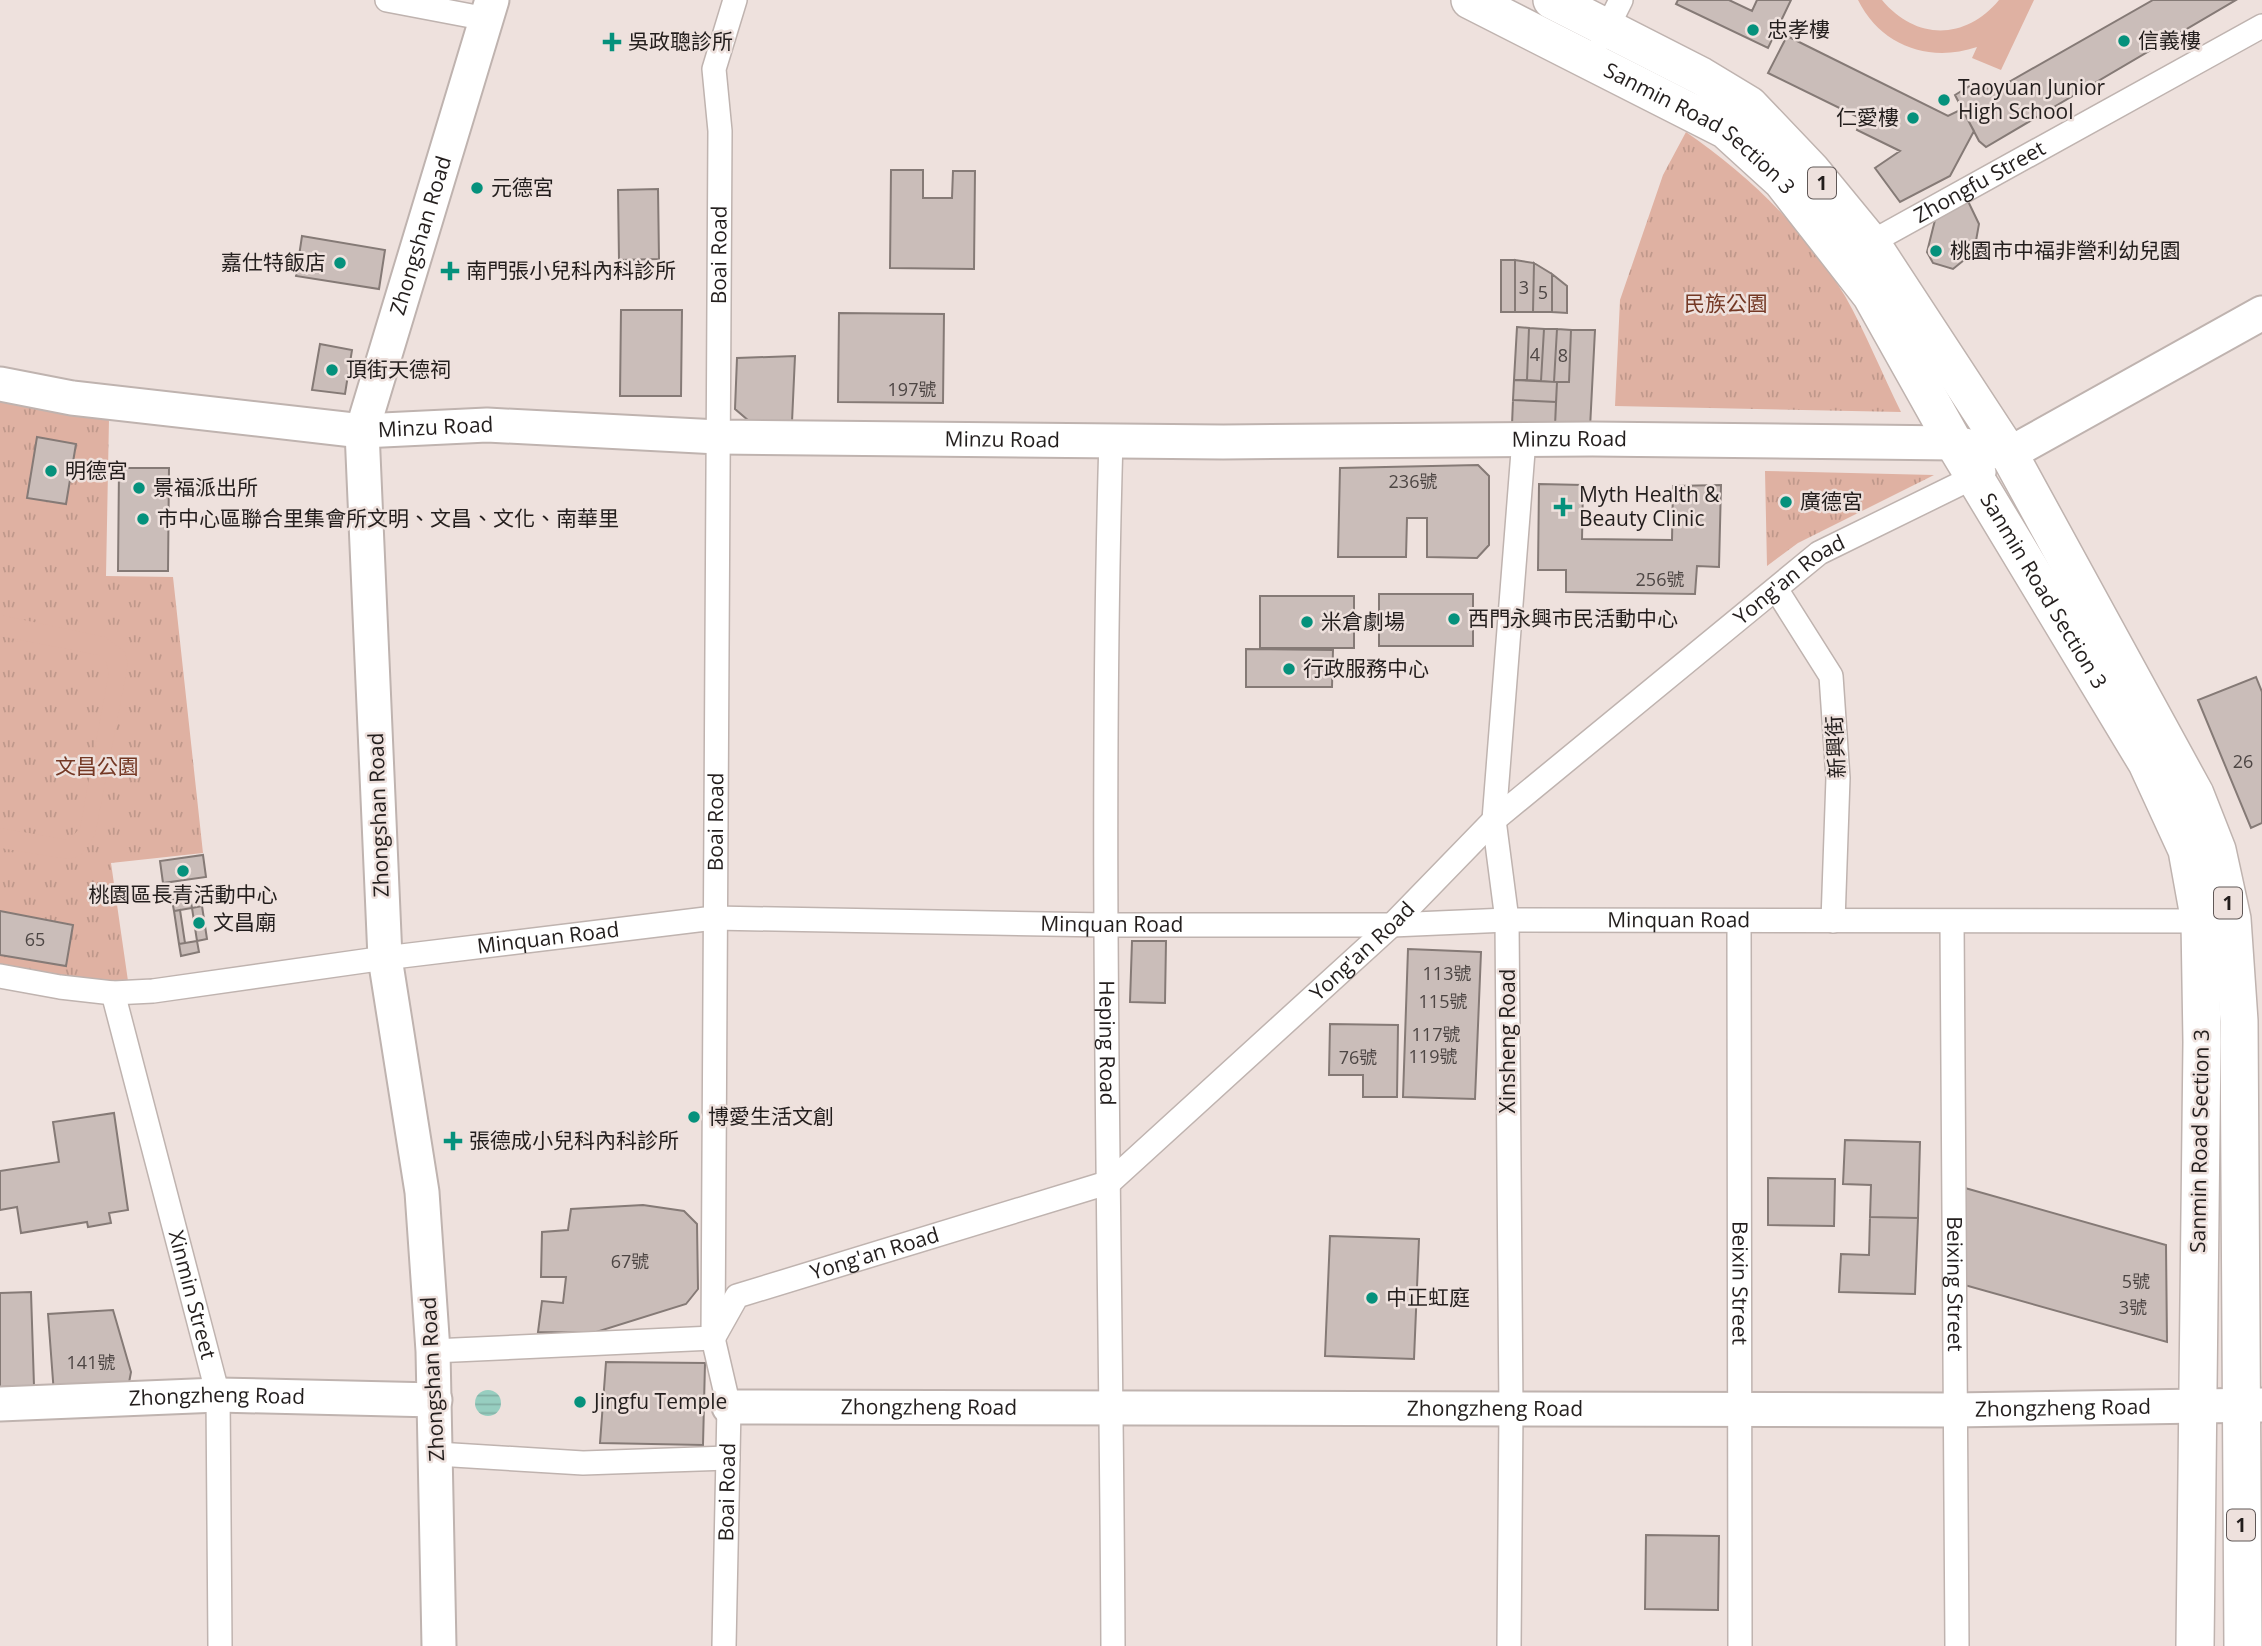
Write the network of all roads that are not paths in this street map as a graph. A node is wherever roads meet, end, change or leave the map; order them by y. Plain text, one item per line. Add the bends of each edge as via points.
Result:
1 (387, 0) edge
2 (735, 0) edge
3 (1470, 0) edge
4 (1552, 0) edge
5 (489, 9) edge
6 (2262, 26) edge
7 (1606, 30) edge
8 (1858, 250) junction
9 (2262, 313) edge
10 (0, 384) edge
11 (362, 431) junction
12 (718, 437) junction
13 (1111, 439) junction
14 (1524, 439) junction
15 (1954, 443) junction
16 (2009, 454) junction
17 (1976, 477) junction
18 (1776, 589) junction
19 (1494, 820) junction
20 (714, 918) junction
21 (1507, 919) junction
22 (1739, 920) junction
23 (2216, 920) junction
24 (1833, 921) junction
25 (1952, 922) junction
26 (1106, 925) junction
27 (1392, 925) junction
28 (385, 958) junction
29 (0, 975) edge
30 (113, 993) junction
31 (2251, 1146) edge
32 (1110, 1182) junction
33 (713, 1338) junction
34 (433, 1351) junction
35 (218, 1395) junction
36 (435, 1400) junction
37 (0, 1404) edge
38 (2251, 1404) edge
39 (2197, 1405) junction
40 (729, 1407) junction
41 (1112, 1407) junction
42 (1742, 1409) junction
43 (1511, 1410) junction
44 (1953, 1410) junction
45 (437, 1454) junction
46 (727, 1458) junction
47 (220, 1646) edge
48 (439, 1646) edge
49 (724, 1646) edge
50 (1113, 1646) edge
51 (1509, 1646) edge
52 (1740, 1646) edge
53 (1957, 1646) edge
54 (2195, 1646) edge
55 (2243, 1646) edge

1 - 5 street
2 - 12 street, Boai Road via 714,69 720,131
3 - 7 main road, Sanmin Road Section 3 / 1
4 - 7 main road, Sanmin Road Section 3 / 1
5 - 11 main road, Zhongshan Road
6 - 8 street, Zhongfu Street
7 - 8 main road, Sanmin Road Section 3 / 1 via 1749,105 1811,170
8 - 15 main road, Sanmin Road Section 3 / 1 via 1871,295
8 - 16 main road, Sanmin Road Section 3 / 1
9 - 16 main road
10 - 11 main road, Minzu Road via 72,398
11 - 12 main road, Minzu Road via 487,425
11 - 28 main road, Zhongshan Road
12 - 13 main road, Minzu Road
12 - 20 street, Boai Road
13 - 14 main road, Minzu Road
13 - 26 street, Heping Road
14 - 15 main road, Minzu Road
14 - 19 street, Xinsheng Road
15 - 16 main road, Minzu Road
15 - 17 main road, Sanmin Road Section 3 / 1
16 - 17 street, Yong'an Road
16 - 23 main road, Sanmin Road Section 3 / 1 via 2195,794 2217,850
17 - 18 street, Yong'an Road via 1819,553
17 - 23 main road, Sanmin Road Section 3 / 1 via 2147,763
18 - 19 street, Yong'an Road
18 - 24 street, 新興街 via 1831,676 1838,778
19 - 21 street, Xinsheng Road
19 - 27 street, Yong'an Road
20 - 26 street, Minquan Road
20 - 28 street, Minquan Road
20 - 33 street, Boai Road
21 - 22 street, Minquan Road
21 - 27 street, Minquan Road
21 - 43 street, Xinsheng Road
22 - 24 street, Minquan Road
22 - 42 street, Beixin Street
23 - 25 street, Minquan Road
23 - 31 main road, Sanmin Road Section 3 / 1 via 2239,1021
23 - 39 main road, Sanmin Road Section 3 / 1
24 - 25 street, Minquan Road
25 - 44 street, Beixing Street
26 - 27 street, Minquan Road
26 - 32 street, Heping Road
27 - 32 street, Yong'an Road
28 - 30 street, Minquan Road
28 - 34 main road, Zhongshan Road via 422,1192
29 - 30 street, Minquan Road
30 - 35 street, Xinmin Street
31 - 38 main road, Sanmin Road Section 3 / 1
32 - 33 street, Yong'an Road via 737,1296
32 - 41 street, Heping Road
33 - 34 street
33 - 40 street, Boai Road
34 - 36 main road, Zhongshan Road
35 - 36 main road, Zhongzheng Road
35 - 37 main road, Zhongzheng Road
35 - 47 street, Xinmin Street
36 - 45 main road, Zhongshan Road
38 - 39 main road, Zhongzheng Road
38 - 55 main road, 1
39 - 44 main road, Zhongzheng Road
39 - 54 main road, 1
40 - 41 main road, Zhongzheng Road
40 - 46 street, Boai Road
41 - 43 main road, Zhongzheng Road
41 - 50 street, Heping Road
42 - 43 main road, Zhongzheng Road
42 - 44 main road, Zhongzheng Road
42 - 52 street, Beixin Street
43 - 51 street, Xinsheng Road
44 - 53 street, Beixing Street
45 - 46 street via 583,1463
45 - 48 main road, Zhongshan Road
46 - 49 street, Boai Road

